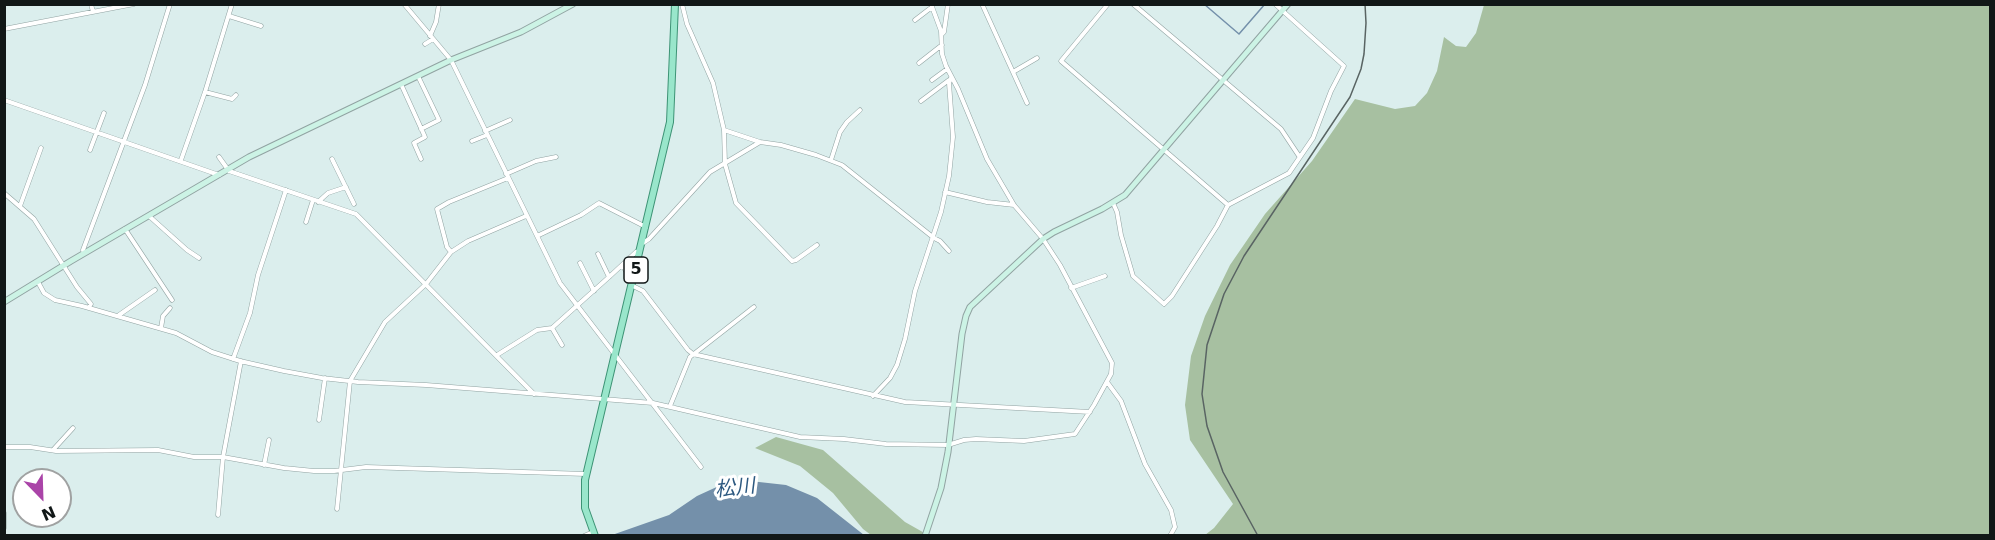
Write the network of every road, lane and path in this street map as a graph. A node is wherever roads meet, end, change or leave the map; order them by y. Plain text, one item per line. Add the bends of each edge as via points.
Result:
1 (91, 4) edge
2 (134, 4) edge
3 (170, 4) edge
4 (232, 4) edge
5 (404, 4) edge
6 (439, 4) edge
7 (573, 4) edge
8 (675, 4) edge
9 (682, 4) edge
10 (948, 4) edge
11 (982, 4) edge
12 (1108, 4) edge
13 (1133, 4) edge
14 (1275, 4) edge
15 (1288, 4) edge
16 (127, 5) edge
17 (932, 6) edge
18 (1283, 11) junction
19 (93, 12) junction
20 (229, 16) junction
21 (915, 20) dead end
22 (261, 26) dead end
23 (4, 29) edge
24 (942, 34) junction
25 (431, 37) junction
26 (424, 44) dead end
27 (942, 44) junction
28 (1037, 58) dead end
29 (451, 60) junction
30 (918, 63) dead end
31 (947, 69) junction
32 (1013, 72) junction
33 (417, 76) junction
34 (951, 78) junction
35 (932, 80) dead end
36 (1223, 81) junction
37 (400, 84) junction
38 (205, 92) junction
39 (236, 95) dead end
40 (4, 100) edge
41 (921, 101) dead end
42 (1027, 103) dead end
43 (860, 110) dead end
44 (104, 113) dead end
45 (510, 120) dead end
46 (422, 129) junction
47 (724, 130) junction
48 (97, 131) junction
49 (486, 133) junction
50 (124, 140) junction
51 (472, 141) dead end
52 (760, 142) junction
53 (41, 148) dead end
54 (90, 150) dead end
55 (1163, 150) junction
56 (1299, 156) junction
57 (219, 157) dead end
58 (556, 157) dead end
59 (332, 159) dead end
60 (421, 159) dead end
61 (831, 160) junction
62 (180, 161) junction
63 (725, 164) junction
64 (228, 170) junction
65 (220, 175) junction
66 (507, 176) junction
67 (346, 187) junction
68 (286, 190) junction
69 (945, 192) junction
70 (4, 193) edge
71 (313, 200) junction
72 (318, 202) junction
73 (1113, 203) junction
74 (354, 204) dead end
75 (1014, 205) junction
76 (1228, 205) junction
77 (20, 206) junction
78 (149, 216) junction
79 (526, 216) junction
80 (306, 222) dead end
81 (646, 228) junction
82 (125, 230) junction
83 (537, 236) junction
84 (932, 236) junction
85 (1043, 239) junction
86 (643, 243) junction
87 (817, 245) dead end
88 (949, 251) dead end
89 (452, 252) junction
90 (641, 252) junction
91 (84, 253) junction
92 (598, 254) dead end
93 (199, 258) dead end
94 (580, 263) dead end
95 (64, 265) junction
96 (622, 265) junction
97 (1105, 276) dead end
98 (609, 277) junction
99 (38, 282) junction
100 (426, 284) junction
101 (633, 284) junction
102 (1071, 288) junction
103 (155, 290) dead end
104 (594, 291) junction
105 (172, 300) dead end
106 (4, 302) edge
107 (577, 306) junction
108 (88, 307) junction
109 (754, 307) dead end
110 (170, 308) dead end
111 (118, 316) junction
112 (161, 328) junction
113 (552, 328) junction
114 (562, 345) dead end
115 (693, 354) junction
116 (497, 355) junction
117 (616, 355) junction
118 (233, 358) junction
119 (241, 361) junction
120 (325, 378) junction
121 (350, 381) junction
122 (1107, 381) junction
123 (534, 394) junction
124 (873, 396) junction
125 (604, 399) junction
126 (653, 403) junction
127 (954, 404) junction
128 (670, 407) junction
129 (1090, 412) junction
130 (319, 420) dead end
131 (72, 428) dead end
132 (268, 440) dead end
133 (948, 445) junction
134 (4, 447) edge
135 (53, 451) junction
136 (224, 458) junction
137 (264, 465) junction
138 (701, 467) dead end
139 (342, 470) junction
140 (586, 474) junction
141 (337, 509) dead end
142 (4, 513) edge
143 (218, 515) dead end
144 (4, 528) edge
145 (594, 534) edge
146 (1172, 535) edge
147 (584, 536) edge
148 (925, 536) edge

1 - 19 street
2 - 16 street
3 - 50 street via 146,85
4 - 20 street
5 - 25 street
6 - 25 street
7 - 29 street via 498,43
8 - 81 main road, 5 via 670,122
9 - 47 street via 713,83
10 - 24 street
11 - 32 street
12 - 55 street via 1061,61
13 - 36 street
14 - 18 street
15 - 18 street
16 - 19 street
17 - 21 street
17 - 24 street
18 - 36 street
18 - 56 street via 1344,66 1315,132
19 - 23 street
20 - 22 street
20 - 38 street
24 - 27 street
25 - 26 street
25 - 29 street
27 - 30 street
27 - 31 street
28 - 32 street
29 - 33 street
29 - 49 street
31 - 34 street
31 - 35 street
32 - 42 street
33 - 37 street
33 - 46 street via 439,120
34 - 41 street
34 - 69 street via 953,137
34 - 75 street via 987,159
36 - 55 street
36 - 56 street via 1284,132
37 - 46 street
37 - 64 street
38 - 39 street via 232,99
38 - 62 street
40 - 48 street
43 - 61 street via 840,132
44 - 48 street
45 - 49 street
46 - 60 street via 425,137 414,143
47 - 52 street
47 - 63 street
48 - 50 street
48 - 54 street
49 - 51 street
49 - 66 street
50 - 62 street
50 - 91 street
52 - 61 street
52 - 63 street
53 - 77 street
55 - 73 street
55 - 76 street
56 - 76 street via 1288,174
57 - 64 street
58 - 66 street via 536,161
59 - 67 street
61 - 84 street
62 - 65 street
63 - 86 street via 710,172
63 - 87 street via 736,203 783,253 793,261
64 - 65 street
64 - 68 street
65 - 78 street
66 - 79 street
66 - 89 street via 437,209 445,242
67 - 72 street via 328,193
67 - 74 street
68 - 71 street
68 - 118 street
69 - 75 street
69 - 84 street
70 - 77 street
71 - 72 street
71 - 80 street
72 - 100 street via 356,214
73 - 76 street via 1133,276 1164,304
73 - 85 street
75 - 85 street
77 - 95 street via 34,219
78 - 82 street
78 - 93 street
79 - 83 street
79 - 89 street
81 - 83 street via 599,203
81 - 86 main road, 5
82 - 91 street
82 - 105 street
83 - 107 street via 560,283
84 - 88 street
84 - 124 street via 897,365
85 - 102 street
85 - 127 street via 968,312
86 - 90 main road, 5
89 - 100 street
90 - 96 street
90 - 101 main road, 5
91 - 95 street
92 - 98 street
94 - 104 street
95 - 99 street
95 - 108 street via 91,304
96 - 98 street
96 - 101 street
97 - 102 street
98 - 104 street
99 - 106 street
99 - 108 street via 49,297
100 - 116 street
100 - 121 street via 385,322
101 - 115 street via 643,291
101 - 117 main road, 5
102 - 122 street via 1112,363
103 - 111 street
104 - 107 street
107 - 113 street
107 - 117 street
108 - 111 street
109 - 115 street
110 - 112 street via 163,316
111 - 112 street
112 - 118 street
113 - 114 street
113 - 116 street via 537,330
115 - 124 street
115 - 128 street
116 - 123 street
117 - 125 main road, 5
117 - 126 street
118 - 119 street
119 - 120 street
119 - 136 street
120 - 121 street
120 - 130 street
121 - 123 street
121 - 139 street
122 - 129 street
122 - 146 street via 1124,406 1145,464 1171,510 1175,525
123 - 125 street
124 - 127 street
125 - 126 street
125 - 140 main road, 5
126 - 128 street
126 - 138 street
127 - 129 street
127 - 133 street
128 - 133 street via 805,438
129 - 133 street via 1075,434 1024,441 976,439
131 - 135 street
132 - 137 street
133 - 148 street via 938,502
134 - 135 street
135 - 136 street via 153,450
136 - 137 street
136 - 143 street
137 - 139 street
139 - 140 street via 366,467
139 - 141 street
140 - 145 main road, 5 via 585,504
142 - 144 street
145 - 147 street

